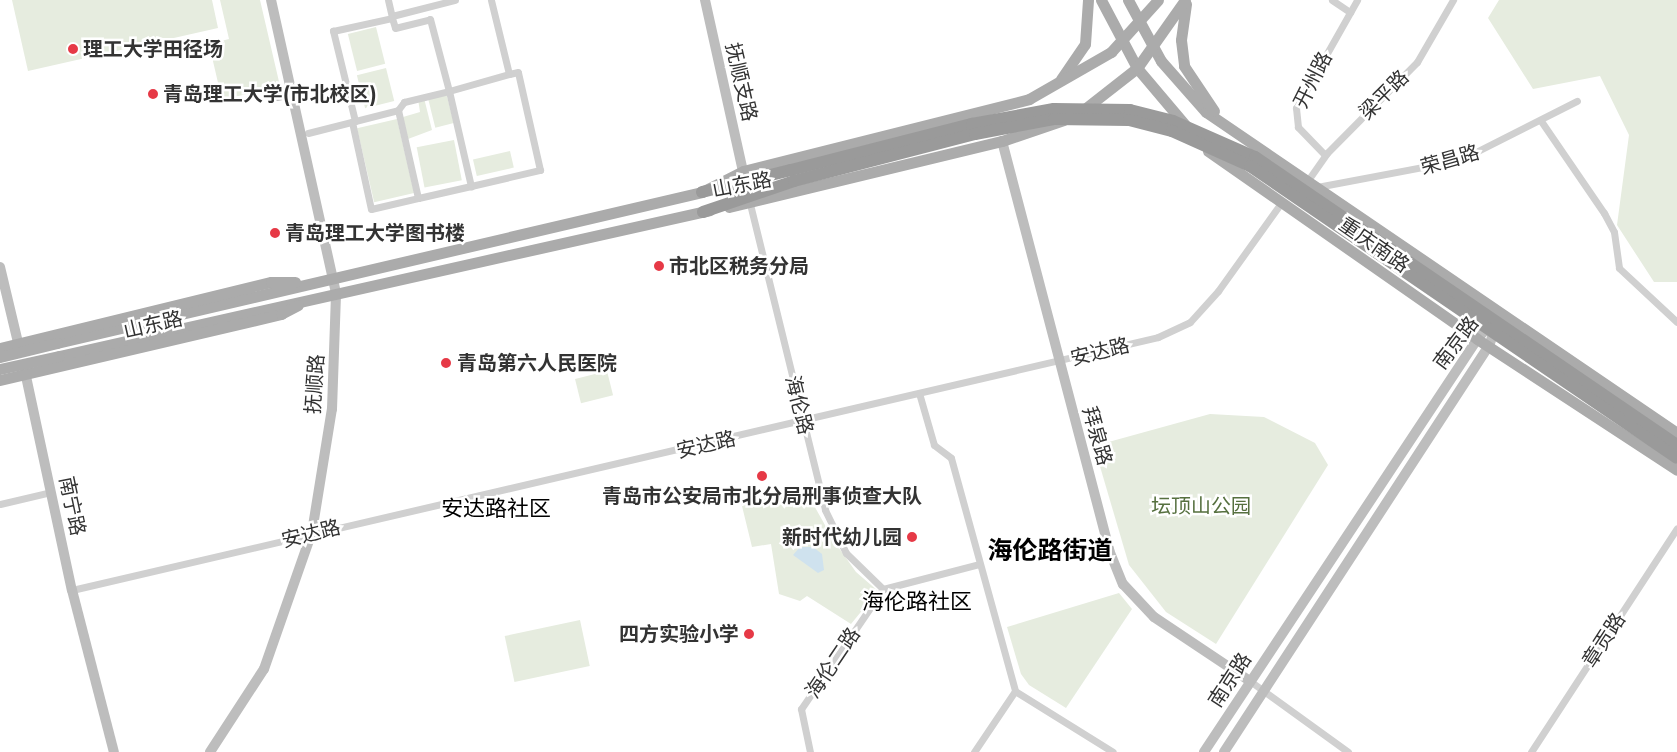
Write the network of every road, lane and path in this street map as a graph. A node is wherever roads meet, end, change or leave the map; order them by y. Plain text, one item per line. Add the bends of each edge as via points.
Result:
1 (271, 0) edge
2 (388, 0) edge
3 (455, 0) edge
4 (491, 0) edge
5 (704, 0) edge
6 (1088, 0) edge
7 (1101, 0) edge
8 (1128, 0) edge
9 (1158, 0) edge
10 (1186, 0) edge
11 (1332, 0) edge
12 (1357, 0) edge
13 (1453, 0) edge
14 (1350, 12) junction
15 (392, 17) junction
16 (1138, 24) junction
17 (1122, 43) junction
18 (1153, 49) junction
19 (1137, 68) junction
20 (509, 74) junction
21 (448, 91) junction
22 (1049, 91) junction
23 (292, 93) junction
24 (277, 96) dead end
25 (1577, 101) dead end
26 (398, 110) junction
27 (1541, 121) junction
28 (353, 122) junction
29 (1052, 125) junction
30 (1225, 126) junction
31 (305, 133) junction
32 (1002, 141) junction
33 (1205, 149) junction
34 (1326, 155) junction
35 (743, 171) junction
36 (792, 176) junction
37 (1309, 185) junction
38 (471, 186) junction
39 (702, 192) junction
40 (418, 198) junction
41 (750, 204) junction
42 (1281, 204) junction
43 (703, 212) junction
44 (0, 267) edge
45 (331, 276) junction
46 (307, 282) junction
47 (336, 293) junction
48 (311, 299) junction
49 (1501, 314) junction
50 (1677, 322) edge
51 (1477, 339) junction
52 (18, 344) junction
53 (1489, 346) junction
54 (0, 348) edge
55 (0, 357) edge
56 (1058, 362) junction
57 (0, 369) edge
58 (26, 374) junction
59 (0, 380) edge
60 (919, 393) junction
61 (803, 422) junction
62 (1677, 433) edge
63 (1677, 445) edge
64 (1677, 458) edge
65 (1677, 470) edge
66 (51, 492) junction
67 (0, 504) edge
68 (1677, 528) edge
69 (312, 532) junction
70 (979, 564) junction
71 (883, 589) junction
72 (72, 590) junction
73 (1250, 681) junction
74 (1263, 690) junction
75 (1015, 691) junction
76 (114, 752) edge
77 (210, 752) edge
78 (810, 752) edge
79 (974, 752) edge
80 (1113, 752) edge
81 (1204, 752) edge
82 (1224, 752) edge
83 (1348, 752) edge
84 (1531, 752) edge

1 - 23 main road, 抚顺路
2 - 15 street
3 - 15 street
4 - 20 street
5 - 35 main road, 抚顺支路
6 - 22 main road via 1085,44 1072,67
7 - 17 main road, 重庆南路
8 - 16 main road, 重庆南路
9 - 16 main road, 山东路
10 - 18 main road, 山东路
10 - 30 main road via 1181,40 1184,66
11 - 14 street
12 - 14 street, 开州路
13 - 34 street, 梁平路 via 1418,62
14 - 34 street, 开州路 via 1295,113 1298,127
15 - 21 street via 395,28 430,19
15 - 28 street via 333,31
16 - 17 main road, 山东路
16 - 18 main road, 重庆南路
17 - 19 main road, 重庆南路
17 - 22 main road, 山东路
18 - 19 main road, 山东路
18 - 30 main road, 重庆南路 via 1182,88
19 - 29 main road, 山东路 via 1092,105
19 - 33 main road, 重庆南路
20 - 21 street
20 - 38 street via 518,72 540,170
21 - 26 street via 404,102
21 - 38 street
22 - 35 main road, 山东路 via 1004,107
23 - 24 main road
23 - 31 main road, 抚顺路
25 - 27 street, 荣昌路
26 - 28 street
26 - 40 street
27 - 37 street, 荣昌路 via 1460,160
27 - 50 street via 1614,232 1618,268
28 - 31 street
28 - 40 street via 372,209
29 - 32 main road, 山东路
29 - 33 main road via 1081,117 1135,115 1176,128
30 - 37 main road, 重庆南路
31 - 45 main road, 抚顺路
32 - 41 main road, 山东路
32 - 56 main road, 拜泉路
33 - 42 main road, 重庆南路
34 - 37 street, 梁平路
35 - 39 main road, 山东路
36 - 39 highway
36 - 43 highway
36 - 63 highway, bridge via 972,124 1054,109 1130,110 1173,120 1256,157
36 - 64 highway, bridge via 1054,119 1129,120 1172,131 1250,166
37 - 49 main road, 重庆南路
38 - 40 street
39 - 45 main road, 山东路
41 - 43 main road, 山东路
41 - 61 street, 海伦路
42 - 51 main road, 重庆南路
42 - 56 street, 安达路 via 1218,291 1182,327
43 - 47 main road, 山东路
44 - 52 main road, 南宁路
45 - 46 main road, 山东路
45 - 47 main road, 抚顺路
46 - 52 main road, 山东路 via 271,282
46 - 55 main road, 山东路, bridge
47 - 48 main road, 山东路
47 - 69 main road, 抚顺路 via 332,409
48 - 57 main road, 山东路, bridge
48 - 58 main road, 山东路 via 281,314
49 - 51 main road, 南京路
49 - 53 main road, 南京路
49 - 62 main road, 重庆南路
51 - 53 main road, 重庆南路
51 - 73 main road, 南京路
52 - 54 main road, 山东路
52 - 58 main road, 南宁路
53 - 65 main road, 重庆南路
53 - 74 main road, 南京路
56 - 60 street, 安达路
56 - 73 main road, 拜泉路 via 1109,550 1123,584 1154,617
58 - 59 main road, 山东路
58 - 66 main road, 南宁路
60 - 61 street, 安达路
60 - 70 street via 934,445 951,458
61 - 69 street, 安达路
61 - 71 street, 海伦路 via 833,529 846,553
66 - 67 street
66 - 72 main road, 南宁路
68 - 84 street, 章贡路
69 - 72 street, 安达路
69 - 77 main road, 抚顺路 via 264,669
70 - 71 street
70 - 75 street
71 - 78 street, 海伦二路 via 802,709
72 - 76 main road, 南宁路
73 - 74 street
73 - 81 main road, 南京路
74 - 82 main road, 南京路
74 - 83 street
75 - 79 street
75 - 80 street

